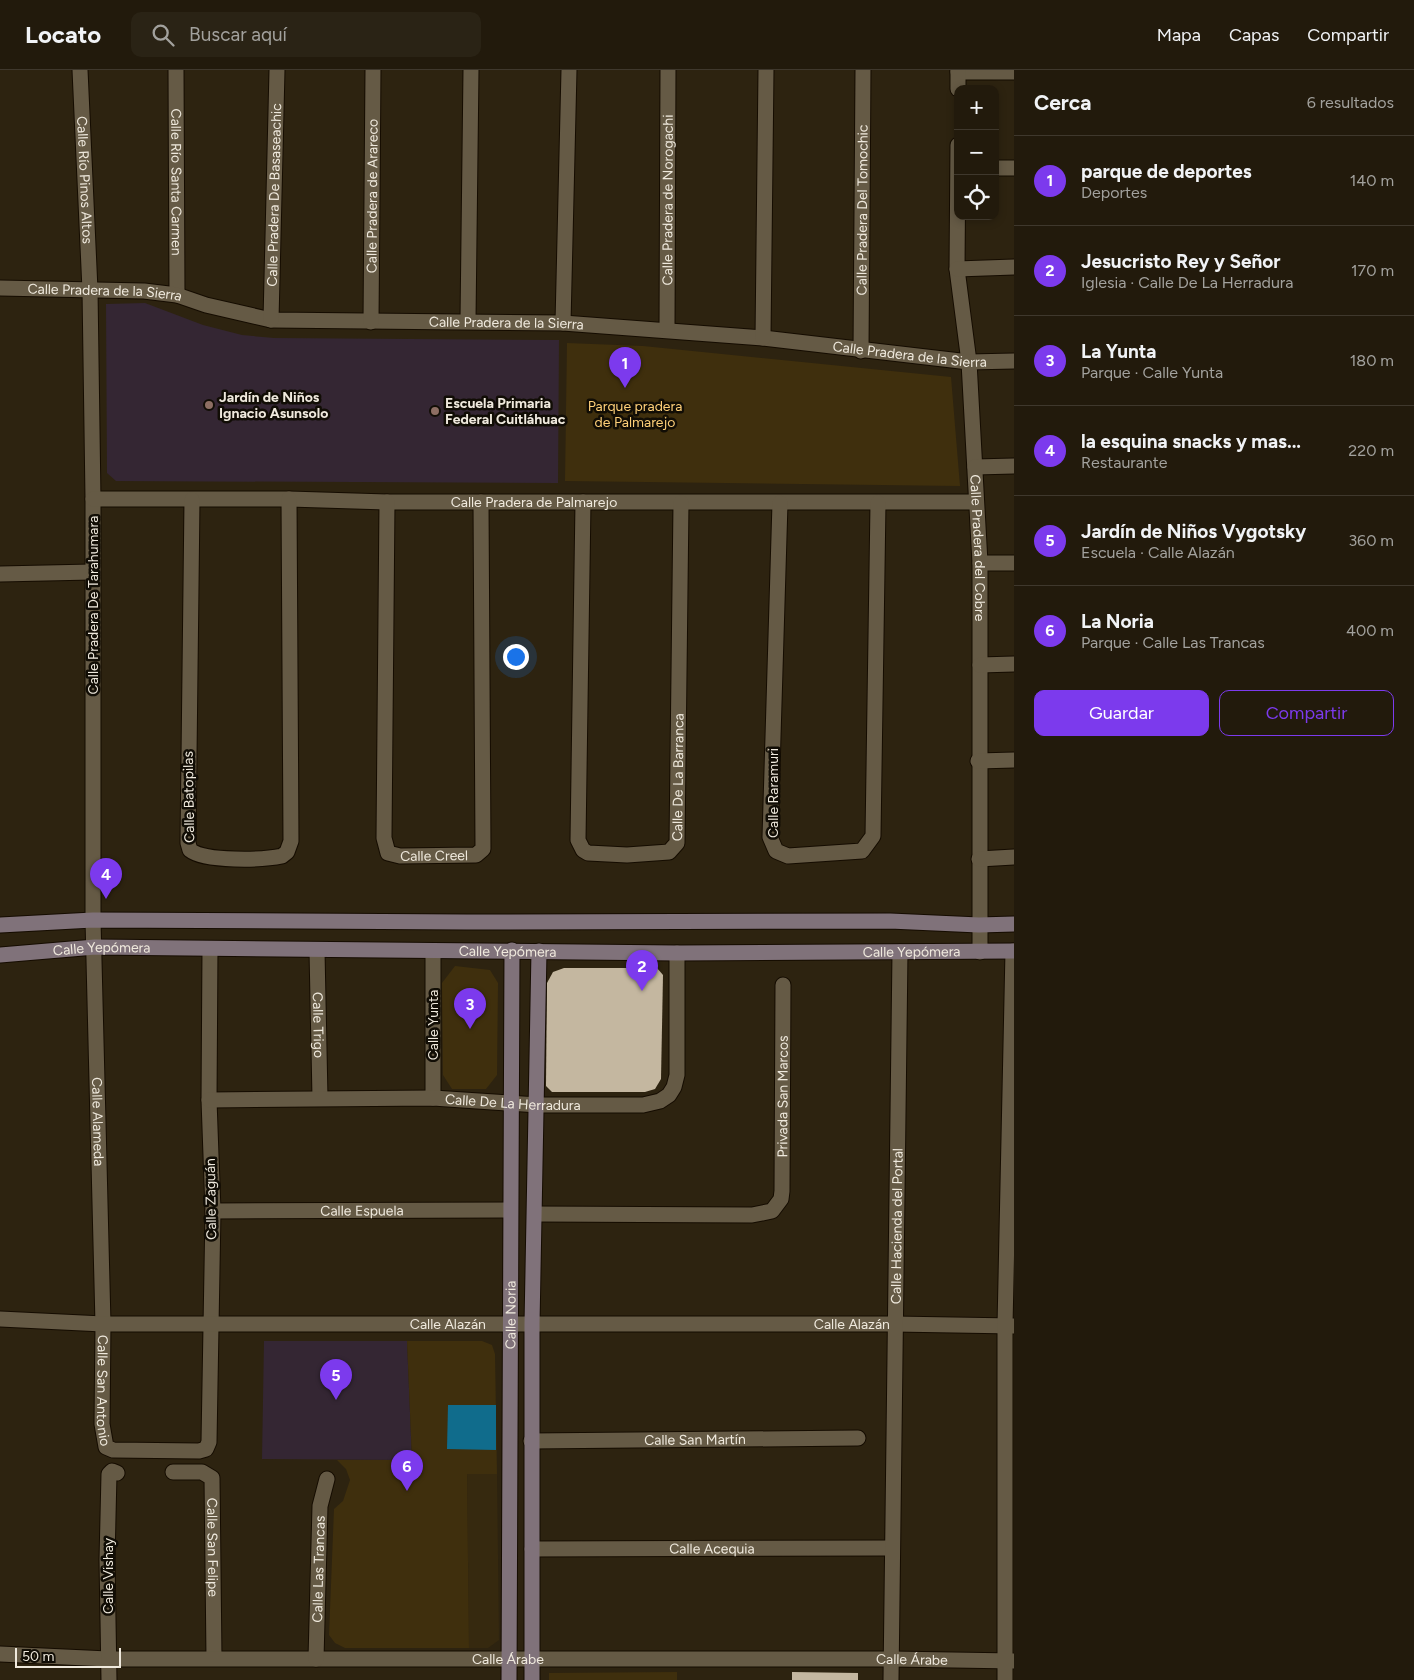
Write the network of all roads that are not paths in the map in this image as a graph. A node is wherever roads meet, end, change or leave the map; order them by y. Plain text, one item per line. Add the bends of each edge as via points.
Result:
1 (80, 70) edge
2 (176, 70) edge
3 (276, 70) edge
4 (373, 70) edge
5 (471, 70) edge
6 (569, 70) edge
7 (668, 70) edge
8 (766, 70) edge
9 (862, 70) edge
10 (958, 71) edge
11 (1014, 72) edge
12 (958, 85) edge
13 (999, 168) edge
14 (1014, 168) edge
15 (958, 175) edge
16 (1014, 267) edge
17 (957, 269) junction
18 (0, 288) edge
19 (90, 290) junction
20 (177, 295) junction
21 (271, 320) junction
22 (468, 320) junction
23 (372, 322) junction
24 (563, 323) junction
25 (667, 329) junction
26 (763, 338) junction
27 (861, 351) junction
28 (969, 362) junction
29 (1014, 362) edge
30 (1014, 466) edge
31 (975, 467) junction
32 (93, 499) junction
33 (289, 499) junction
34 (192, 500) junction
35 (387, 502) junction
36 (481, 502) junction
37 (583, 502) junction
38 (681, 502) junction
39 (975, 502) junction
40 (780, 503) junction
41 (878, 503) junction
42 (1014, 562) edge
43 (980, 563) junction
44 (92, 572) junction
45 (0, 574) edge
46 (1014, 664) edge
47 (980, 665) junction
48 (1014, 760) edge
49 (978, 761) junction
50 (1014, 858) edge
51 (979, 859) junction
52 (93, 920) junction
53 (1014, 924) edge
54 (0, 925) edge
55 (979, 926) junction
56 (95, 947) junction
57 (210, 949) junction
58 (512, 950) junction
59 (317, 951) junction
60 (539, 951) junction
61 (1013, 951) edge
62 (433, 952) junction
63 (900, 952) junction
64 (980, 952) junction
65 (677, 953) junction
66 (0, 956) edge
67 (782, 985) dead end
68 (320, 1098) junction
69 (433, 1098) junction
70 (209, 1100) junction
71 (512, 1103) junction
72 (538, 1105) junction
73 (510, 1210) junction
74 (213, 1211) junction
75 (535, 1214) junction
76 (0, 1319) edge
77 (211, 1323) junction
78 (103, 1324) junction
79 (510, 1324) junction
80 (532, 1324) junction
81 (894, 1324) junction
82 (1009, 1326) edge
83 (858, 1438) dead end
84 (531, 1441) junction
85 (206, 1449) joint
86 (114, 1472) dead end
87 (173, 1472) dead end
88 (326, 1479) dead end
89 (892, 1548) junction
90 (532, 1549) junction
91 (0, 1654) edge
92 (214, 1658) junction
93 (892, 1658) junction
94 (108, 1659) junction
95 (316, 1659) junction
96 (510, 1660) junction
97 (532, 1660) junction
98 (1010, 1661) edge
99 (109, 1680) edge
100 (510, 1680) edge
101 (532, 1680) edge
102 (891, 1680) edge
103 (1006, 1680) edge

1 - 19 street, Calle Río Pinos Altos
2 - 20 street, Calle Río Santa Carmen
3 - 21 street, Calle Pradera De Basaseachic
4 - 23 street, Calle Pradera de Arareco
5 - 22 street
6 - 24 street
7 - 25 street, Calle Pradera de Norogachi
8 - 26 street
9 - 27 street, Calle Pradera Del Tomochic
10 - 11 street
10 - 12 street
13 - 14 street
15 - 17 street, Calle Pradera del Cobre
16 - 17 street
17 - 28 street, Calle Pradera del Cobre
18 - 19 street, Calle Pradera de la Sierra
19 - 20 street, Calle Pradera de la Sierra
19 - 32 street, Calle Pradera De Tarahumara
20 - 21 street, Calle Pradera de la Sierra
21 - 23 street, Calle Pradera de la Sierra
22 - 23 street, Calle Pradera de la Sierra
22 - 24 street, Calle Pradera de la Sierra
24 - 25 street, Calle Pradera de la Sierra
25 - 26 street, Calle Pradera de la Sierra
26 - 27 street, Calle Pradera de la Sierra
27 - 28 street, Calle Pradera de la Sierra
28 - 29 street, Calle Pradera de la Sierra
28 - 31 street, Calle Pradera del Cobre
30 - 31 street
31 - 39 street, Calle Pradera del Cobre
32 - 34 street, Calle Pradera de Palmarejo
32 - 44 street, Calle Pradera De Tarahumara
33 - 34 street, Calle Pradera de Palmarejo
33 - 34 street, Calle Batopilas via 291,841 282,856 244,858 200,856 190,850 188,844
33 - 35 street, Calle Pradera de Palmarejo
35 - 36 street, Calle Pradera de Palmarejo
35 - 36 street, Calle Creel via 384,838 388,853 400,856 476,855 483,849
36 - 37 street, Calle Pradera de Palmarejo
37 - 38 street, Calle Pradera de Palmarejo
37 - 38 street, Calle De La Barranca via 578,840 588,853 627,855 669,852 677,843
38 - 40 street, Calle Pradera de Palmarejo
39 - 41 street, Calle Pradera de Palmarejo
39 - 43 street, Calle Pradera del Cobre
40 - 41 street, Calle Pradera de Palmarejo
40 - 41 street, Calle Raramuri via 770,837 776,851 788,856 862,851 873,836
42 - 43 street
43 - 47 street, Calle Pradera del Cobre
44 - 45 street
44 - 52 street, Calle Pradera De Tarahumara
46 - 47 street
47 - 49 street, Calle Pradera del Cobre
48 - 49 street
49 - 51 street, Calle Pradera del Cobre
50 - 51 street
51 - 55 street, Calle Pradera del Cobre
52 - 54 main road, Calle Yepómera
52 - 55 main road, Calle Yepómera via 890,921
52 - 56 street, Calle Alameda
53 - 55 main road, Calle Yepómera
55 - 64 street, Calle Pradera del Cobre
56 - 57 main road, Calle Yepómera
56 - 66 main road, Calle Yepómera
56 - 78 street, Calle Alameda
57 - 59 main road, Calle Yepómera
57 - 70 street, Calle Zaguán
58 - 60 main road, Calle Yepómera
58 - 62 main road, Calle Yepómera
58 - 71 main road, Calle Noria
59 - 62 main road, Calle Yepómera
59 - 68 street, Calle Trigo
60 - 65 main road, Calle Yepómera
60 - 72 main road, Calle Noria
61 - 64 main road, Calle Yepómera
61 - 82 street
62 - 69 street, Calle Yunta
63 - 64 main road, Calle Yepómera
63 - 65 main road, Calle Yepómera
63 - 81 street, Calle Hacienda del Portal
65 - 72 street, Calle De La Herradura via 677,1075 669,1095 660,1101 642,1105
67 - 75 street, Privada San Marcos via 782,1191 777,1206 766,1214 752,1215
68 - 69 street, Calle De La Herradura
68 - 70 street, Calle De La Herradura
69 - 71 street, Calle De La Herradura
70 - 74 street, Calle Zaguán
71 - 72 street, Calle De La Herradura
71 - 73 main road, Calle Noria
72 - 75 main road, Calle Noria
73 - 74 street, Calle Espuela
73 - 79 main road, Calle Noria
74 - 77 street, Calle Zaguán
75 - 80 main road, Calle Noria
76 - 78 street, Calle Alazán
77 - 78 street, Calle Alazán
77 - 79 street, Calle Alazán
77 - 85 street, Calle Zaguán via 210,1436
78 - 85 street, Calle San Antonio via 102,1424 106,1447 120,1450
79 - 80 street, Calle Alazán
79 - 96 main road, Calle Noria
80 - 81 street, Calle Alazán
80 - 84 main road, Calle Noria
81 - 82 street, Calle Alazán
81 - 89 street, Calle Hacienda del Portal
82 - 98 street
83 - 84 street, Calle San Martín
84 - 90 main road, Calle Noria
86 - 94 street, Calle Vishay via 107,1560
87 - 92 street, Calle San Felipe via 202,1472 212,1478
88 - 95 street, Calle Las Trancas via 320,1506
89 - 90 street, Calle Acequia
89 - 93 street, Calle Hacienda del Portal
90 - 97 main road, Calle Noria
91 - 94 street, Calle Árabe
92 - 94 street, Calle Árabe
92 - 95 street, Calle Árabe
93 - 97 street, Calle Árabe
93 - 98 street, Calle Árabe
93 - 102 street, Calle Hacienda del Portal
94 - 99 street, Calle Vishay
95 - 96 street, Calle Árabe
96 - 97 street, Calle Árabe
96 - 100 main road, Calle Noria
97 - 101 main road, Calle Noria
98 - 103 street

